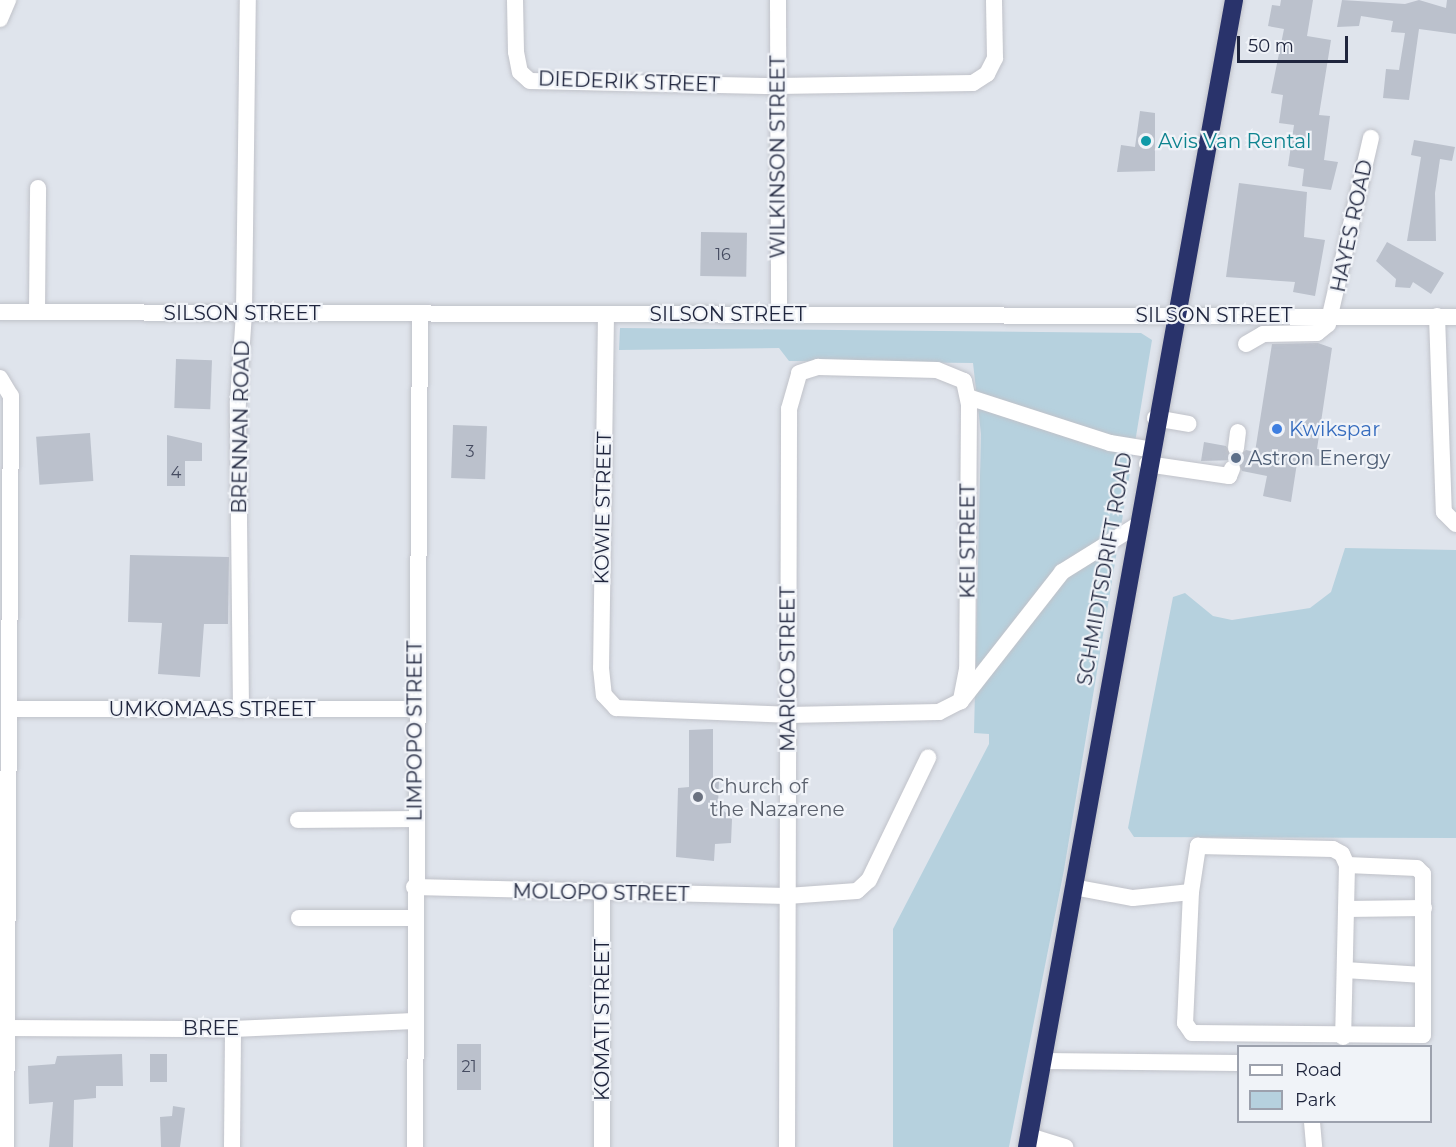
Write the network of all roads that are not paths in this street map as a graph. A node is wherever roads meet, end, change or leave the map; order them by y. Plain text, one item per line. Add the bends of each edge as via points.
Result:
1 (248, 0) edge
2 (515, 0) edge
3 (778, 0) edge
4 (994, 0) edge
5 (1234, 0) edge
6 (777, 86) junction
7 (1371, 138) dead end
8 (38, 188) dead end
9 (0, 312) edge
10 (37, 312) junction
11 (244, 312) junction
12 (606, 314) junction
13 (779, 314) junction
14 (420, 315) junction
15 (1173, 315) junction
16 (1333, 315) junction
17 (1437, 316) junction
18 (1456, 317) edge
19 (1246, 344) dead end
20 (0, 378) edge
21 (966, 389) junction
22 (1155, 418) junction
23 (1188, 424) dead end
24 (1148, 457) junction
25 (1232, 469) dead end
26 (1456, 524) edge
27 (1136, 526) junction
28 (961, 701) junction
29 (9, 709) junction
30 (415, 709) junction
31 (241, 710) junction
32 (788, 715) junction
33 (928, 758) dead end
34 (414, 819) junction
35 (298, 820) dead end
36 (1347, 865) junction
37 (3, 875) edge
38 (414, 887) junction
39 (1073, 887) junction
40 (1191, 892) junction
41 (602, 894) junction
42 (787, 896) junction
43 (1424, 908) junction
44 (1346, 909) junction
45 (299, 918) dead end
46 (414, 918) junction
47 (1345, 970) junction
48 (1423, 975) junction
49 (414, 1021) junction
50 (7, 1028) junction
51 (233, 1029) junction
52 (1343, 1037) junction
53 (1042, 1060) junction
54 (1237, 1064) edge
55 (1312, 1123) edge
56 (1028, 1141) edge
57 (6, 1147) edge
58 (232, 1147) edge
59 (415, 1147) edge
60 (602, 1147) edge
61 (787, 1147) edge
62 (1065, 1147) edge
63 (1314, 1147) edge

1 - 11 street, BRENNAN ROAD
2 - 6 street, DIEDERIK STREET via 516,52 520,72 530,81
3 - 6 street, WILKINSON STREET
4 - 6 street, DIEDERIK STREET via 995,58 987,74 973,83
5 - 15 highway, SCHMIDTSDRIFT ROAD
6 - 13 street, WILKINSON STREET
7 - 16 street, HAYES ROAD
8 - 10 street
9 - 10 street, SILSON STREET
10 - 11 street, SILSON STREET
11 - 14 street, SILSON STREET
11 - 31 street, BRENNAN ROAD via 238,401
12 - 13 street, SILSON STREET
12 - 14 street, SILSON STREET
12 - 32 street, KOWIE STREET via 601,668 608,701 634,712
13 - 15 street, SILSON STREET
14 - 30 street, LIMPOPO STREET
15 - 16 street, SILSON STREET
15 - 22 highway, SCHMIDTSDRIFT ROAD
16 - 17 street, SILSON STREET
16 - 19 street via 1320,332 1263,334
17 - 18 street, SILSON STREET
17 - 26 street via 1444,512
20 - 29 street via 11,396
21 - 24 street
21 - 28 street, KEI STREET via 967,669
21 - 32 street, MARICO STREET via 937,370 818,367 799,373 789,409
22 - 23 street
22 - 24 highway, SCHMIDTSDRIFT ROAD
24 - 25 street via 1229,476
24 - 27 highway, SCHMIDTSDRIFT ROAD
27 - 28 street via 1062,572
27 - 39 highway, SCHMIDTSDRIFT ROAD
28 - 32 street via 939,712
29 - 31 street, UMKOMAAS STREET
29 - 37 street
30 - 31 street, UMKOMAAS STREET
30 - 34 street, LIMPOPO STREET
32 - 42 street, MARICO STREET
33 - 42 street, MOLOPO STREET via 864,887
34 - 35 street
34 - 38 street, LIMPOPO STREET
36 - 40 street via 1333,849 1202,845 1194,850
36 - 43 street via 1419,869
36 - 44 street
37 - 50 street
38 - 41 street, MOLOPO STREET
38 - 46 street, LIMPOPO STREET
39 - 40 street via 1133,898
39 - 53 highway, SCHMIDTSDRIFT ROAD
40 - 52 street via 1187,1028 1200,1035
41 - 42 street, MOLOPO STREET
41 - 60 street, KOMATI STREET
42 - 61 street, MARICO STREET
43 - 44 street
43 - 48 street
44 - 47 street
45 - 46 street
46 - 49 street, LIMPOPO STREET
47 - 48 street
47 - 52 street
48 - 52 street via 1423,1035
49 - 51 street, BREE
49 - 59 street, LIMPOPO STREET
50 - 51 street, BREE
50 - 57 street
51 - 58 street
53 - 54 street
53 - 56 highway, SCHMIDTSDRIFT ROAD
55 - 63 street
56 - 62 street

